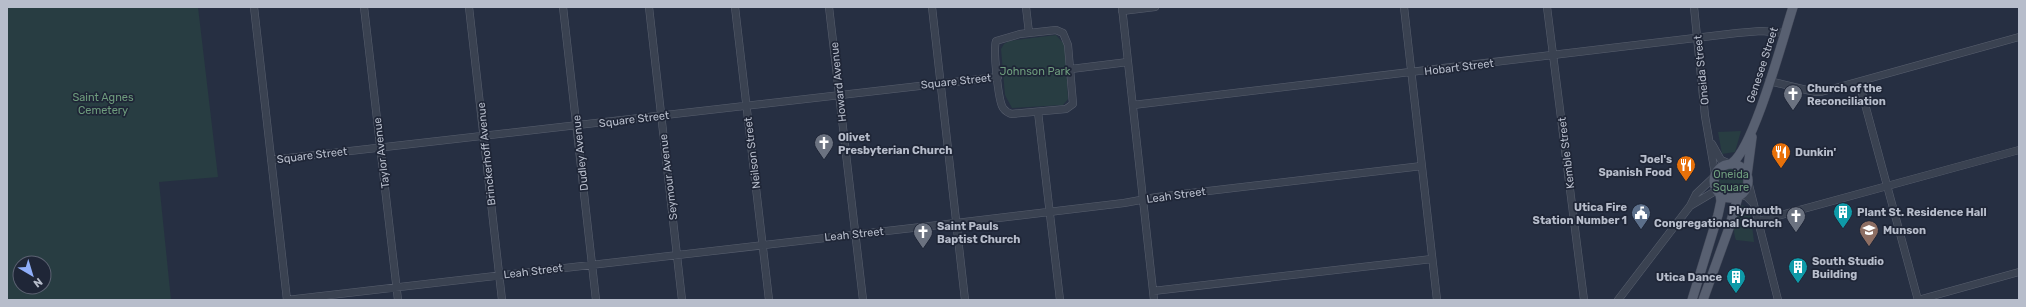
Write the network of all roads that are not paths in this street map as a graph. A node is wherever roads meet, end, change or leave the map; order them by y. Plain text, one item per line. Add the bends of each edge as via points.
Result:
1 (254, 7) edge
2 (364, 7) edge
3 (469, 7) edge
4 (563, 7) edge
5 (648, 7) edge
6 (736, 7) edge
7 (830, 7) edge
8 (932, 7) edge
9 (1026, 7) edge
10 (1155, 7) edge
11 (1404, 7) edge
12 (1547, 7) edge
13 (1694, 7) edge
14 (1793, 7) edge
15 (1122, 9) edge
16 (1029, 33) junction
17 (1784, 33) junction
18 (2019, 37) edge
19 (1697, 38) junction
20 (1554, 56) junction
21 (1128, 62) junction
22 (1071, 69) junction
23 (1412, 72) junction
24 (998, 77) junction
25 (1769, 81) junction
26 (1859, 82) junction
27 (940, 83) junction
28 (839, 95) junction
29 (747, 105) junction
30 (1133, 105) junction
31 (1038, 112) junction
32 (661, 115) junction
33 (577, 125) junction
34 (1753, 130) junction
35 (1708, 132) junction
36 (483, 136) junction
37 (380, 147) junction
38 (2019, 150) edge
39 (271, 160) junction
40 (1731, 164) junction
41 (1422, 166) junction
42 (1714, 176) junction
43 (1748, 178) junction
44 (1888, 186) junction
45 (1718, 192) junction
46 (1739, 196) junction
47 (1144, 199) junction
48 (1755, 205) junction
49 (1690, 206) junction
50 (1049, 212) junction
51 (1759, 221) junction
52 (956, 224) junction
53 (856, 234) junction
54 (763, 244) junction
55 (677, 254) junction
56 (1432, 259) junction
57 (592, 264) junction
58 (2019, 272) edge
59 (500, 275) junction
60 (396, 286) junction
61 (1153, 291) junction
62 (287, 300) edge
63 (398, 300) edge
64 (502, 300) edge
65 (596, 300) edge
66 (682, 300) edge
67 (769, 300) edge
68 (863, 300) edge
69 (965, 300) edge
70 (1060, 300) edge
71 (1154, 300) edge
72 (1437, 300) edge
73 (1584, 300) edge
74 (1618, 300) edge
75 (1692, 300) edge
76 (1703, 300) edge
77 (1778, 300) edge
78 (1918, 300) edge

1 - 39 street
2 - 37 street, Taylor Avenue
3 - 36 street, Brinckerhoff Avenue
4 - 33 street, Dudley Avenue
5 - 32 street, Seymour Avenue
6 - 29 street, Neilson Street
7 - 28 street, Howard Avenue
8 - 27 street
9 - 16 street
10 - 15 street
11 - 23 street
12 - 20 street, Kemble Street
13 - 19 street, Oneida Street
14 - 17 main road, Genesee Street
15 - 21 street
16 - 22 street via 1056,30 1063,33 1068,45
16 - 24 street via 996,41 994,46
17 - 19 street, Hobart Street via 1761,31
17 - 25 main road, Genesee Street
18 - 26 street
19 - 20 street, Hobart Street
19 - 35 street, Oneida Street
20 - 23 street, Hobart Street
20 - 73 street, Kemble Street
21 - 22 street
21 - 30 street
22 - 31 street via 1073,104 1066,108
23 - 30 street, Hobart Street
23 - 41 street
24 - 27 street, Square Street
24 - 31 street via 1005,112
25 - 26 street via 1815,92
25 - 34 main road, Genesee Street
26 - 44 street
27 - 28 street, Square Street
27 - 52 street
28 - 29 street, Square Street
28 - 53 street, Howard Avenue
29 - 32 street, Square Street
29 - 54 street, Neilson Street
30 - 47 street
31 - 50 street
32 - 33 street, Square Street
32 - 55 street, Seymour Avenue
33 - 36 street, Square Street
33 - 57 street, Dudley Avenue
34 - 40 main road, Genesee Street via 1738,159
34 - 43 main road, Genesee Street
35 - 40 street, Oneida Street via 1721,160
35 - 42 street, Oneida Street
36 - 37 street, Square Street
36 - 59 street, Brinckerhoff Avenue
37 - 39 street, Square Street
37 - 60 street, Taylor Avenue
38 - 44 street
39 - 62 street
40 - 42 main road via 1721,167
40 - 43 main road via 1741,167
41 - 47 street, Leah Street
41 - 56 street
42 - 45 main road
42 - 49 street via 1696,194
43 - 46 main road via 1747,187
43 - 48 street
44 - 51 street
44 - 78 street
45 - 46 main road via 1728,198
45 - 49 street
45 - 75 main road via 1721,201 1718,215
46 - 48 street via 1746,196
46 - 76 main road
47 - 50 street, Leah Street
47 - 61 street
48 - 51 street
49 - 74 street
50 - 52 street, Leah Street
50 - 70 street
51 - 77 street
52 - 53 street, Leah Street
52 - 69 street
53 - 54 street, Leah Street
53 - 68 street, Howard Avenue
54 - 55 street, Leah Street
54 - 67 street, Neilson Street
55 - 57 street, Leah Street
55 - 66 street, Seymour Avenue
56 - 61 street
56 - 72 street
57 - 59 street, Leah Street
57 - 65 street, Dudley Avenue
58 - 78 street
59 - 60 street, Leah Street
59 - 64 street, Brinckerhoff Avenue
60 - 62 street, Leah Street
60 - 63 street, Taylor Avenue
61 - 71 street

